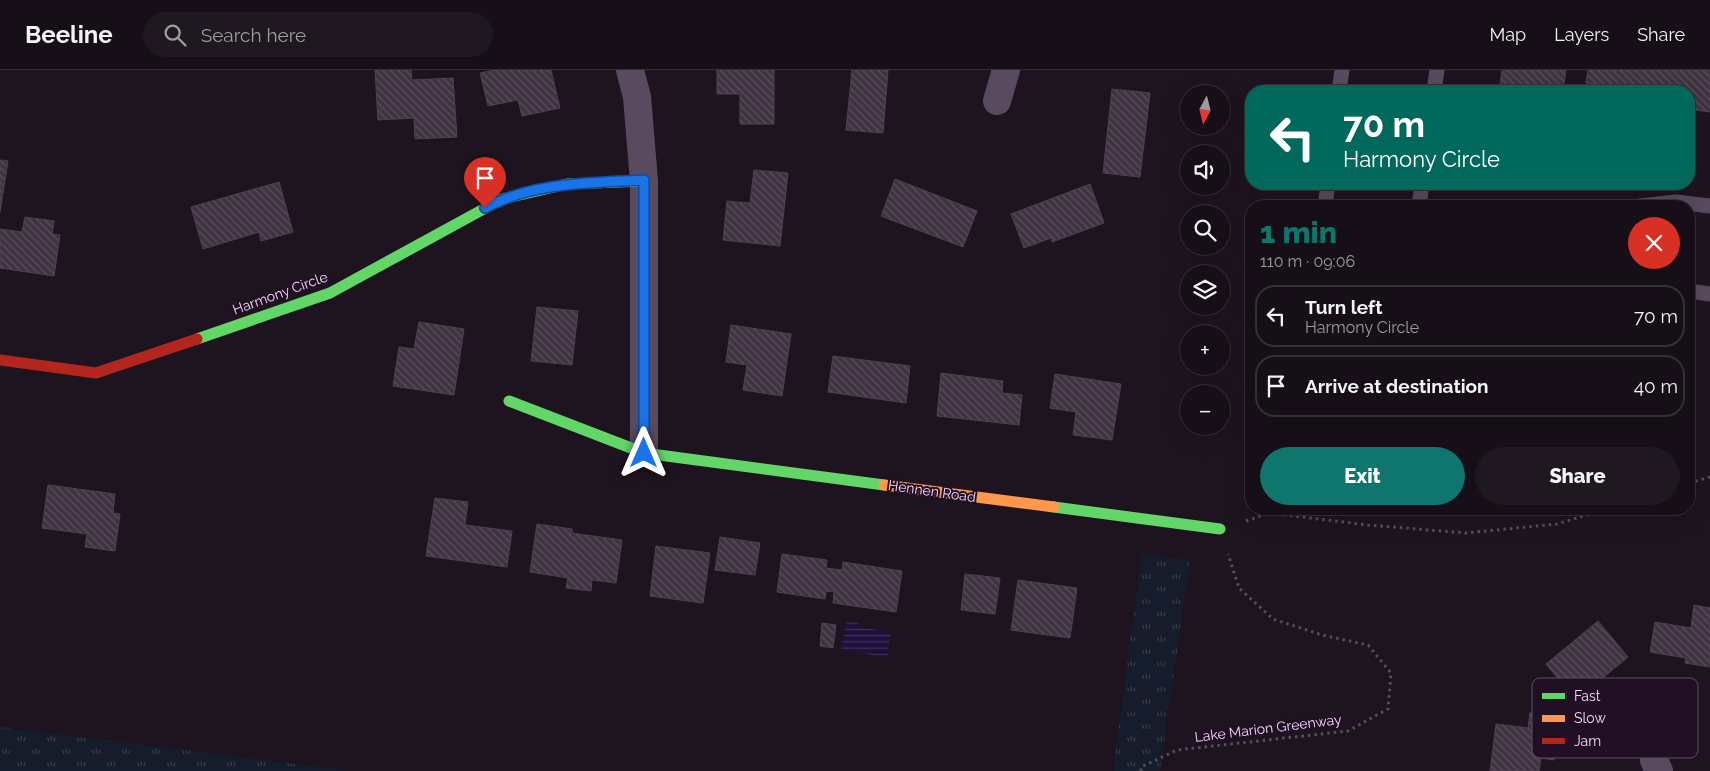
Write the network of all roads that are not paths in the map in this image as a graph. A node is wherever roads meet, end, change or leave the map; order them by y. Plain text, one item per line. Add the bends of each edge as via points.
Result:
1 (630, 70) edge
2 (1006, 70) edge
3 (1342, 70) edge
4 (1437, 70) edge
5 (1340, 85) edge
6 (1435, 85) edge
7 (997, 101) dead end
8 (644, 180) junction
9 (1695, 204) edge
10 (1710, 206) edge
11 (1695, 292) edge
12 (1710, 294) edge
13 (0, 360) edge
14 (508, 401) dead end
15 (644, 453) junction
16 (1220, 529) road end

1 - 8 street via 637,97
2 - 7 street
3 - 5 lane
4 - 6 lane
8 - 13 street, Harmony Circle via 567,184 502,199 330,293 96,373
8 - 15 street
9 - 10 lane
11 - 12 lane
14 - 15 street, Hennen Road
15 - 16 street, Hennen Road

